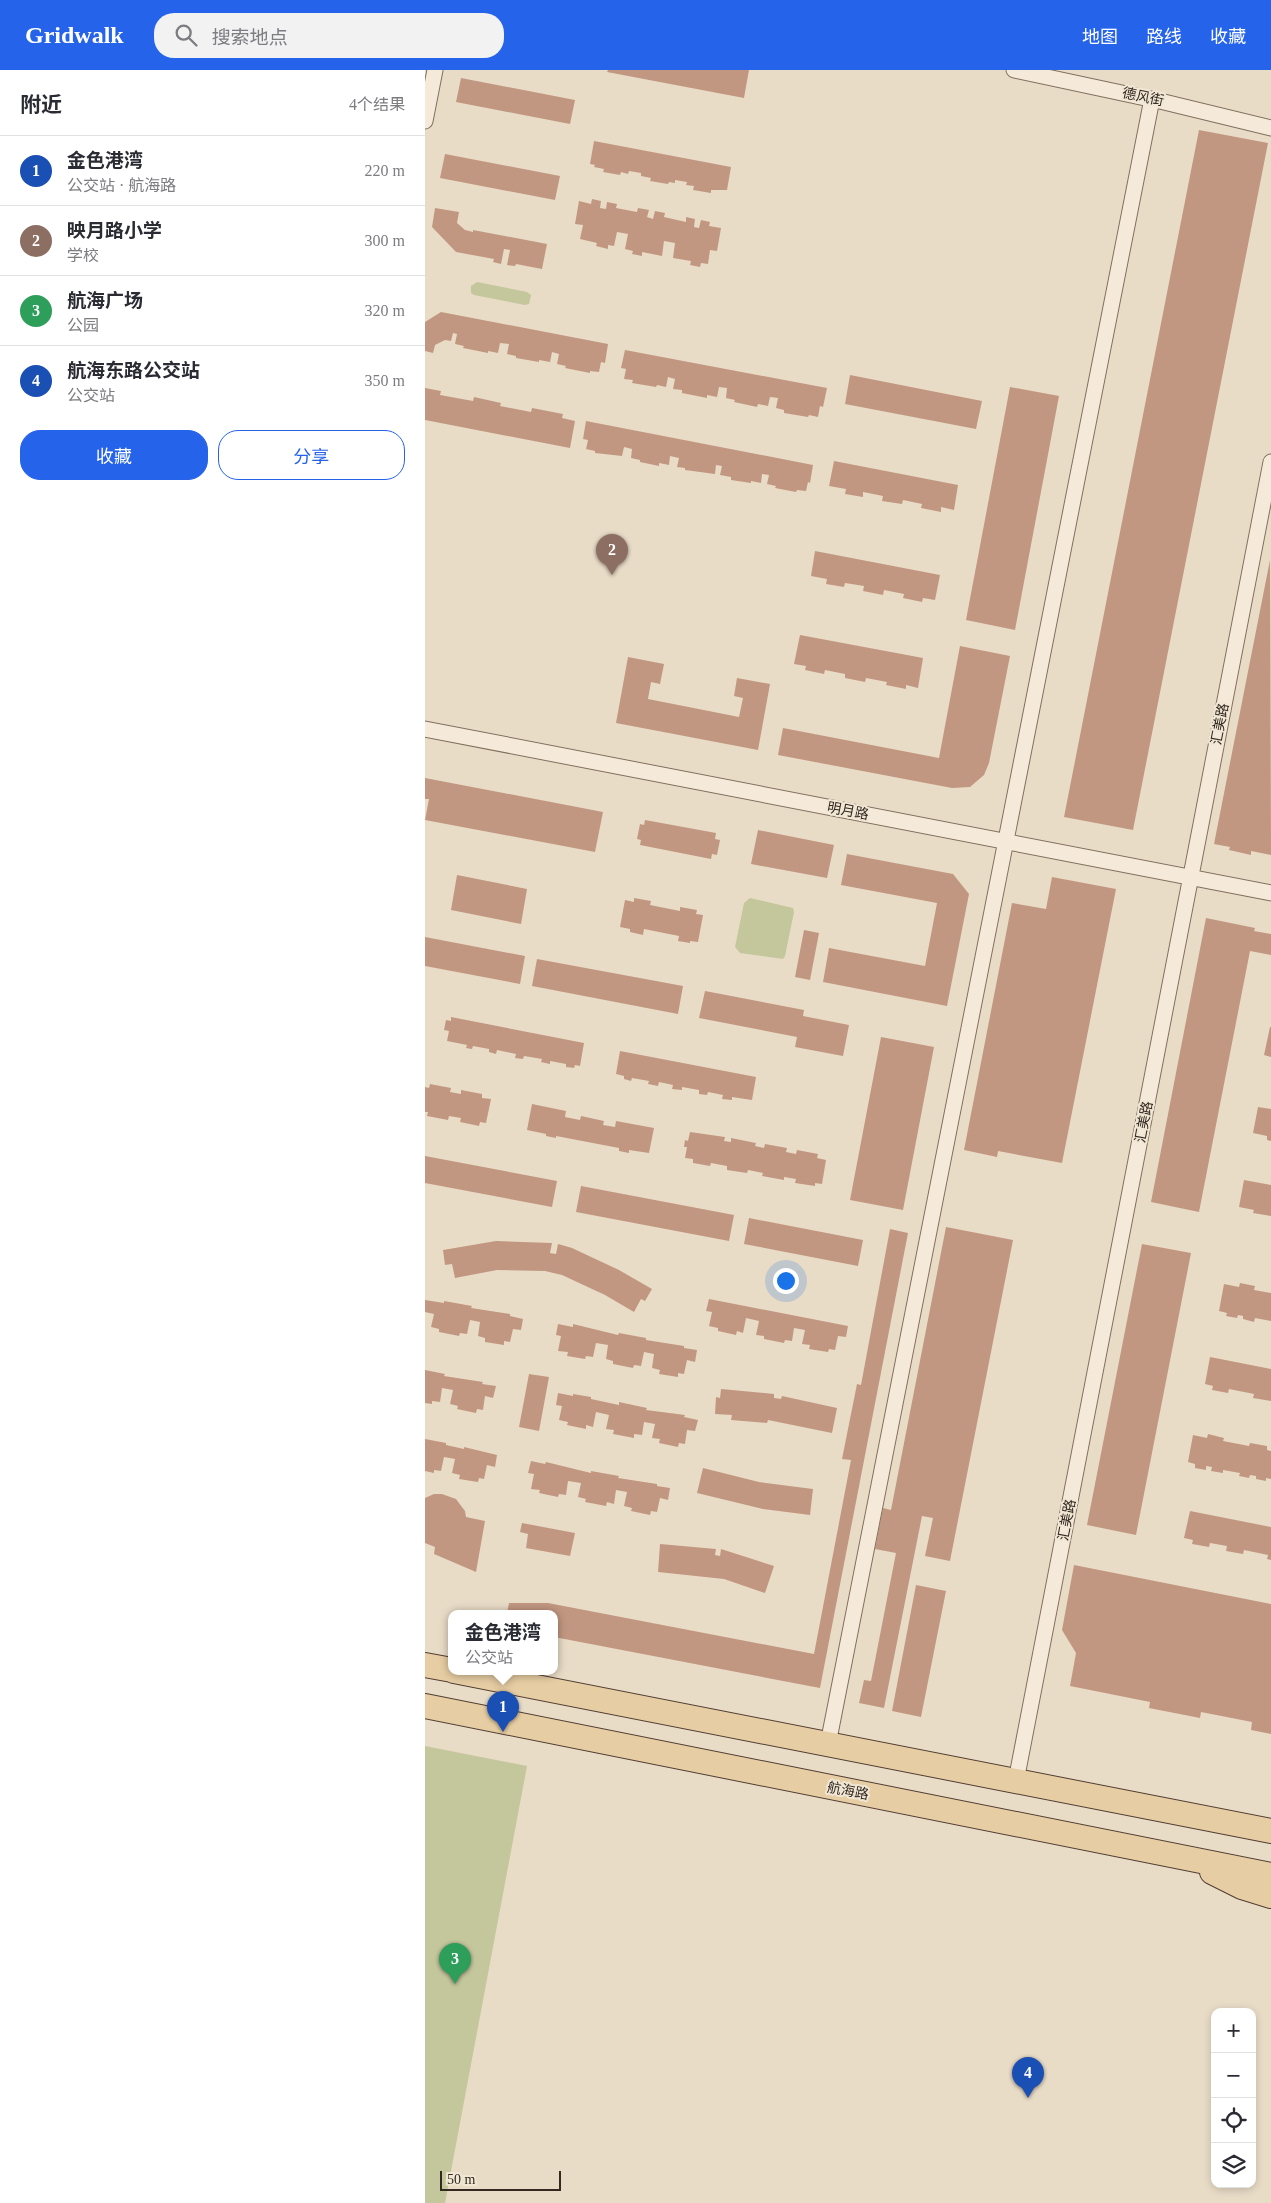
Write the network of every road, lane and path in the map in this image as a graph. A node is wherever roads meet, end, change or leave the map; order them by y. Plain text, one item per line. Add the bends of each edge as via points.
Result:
1 (435, 70) edge
2 (1014, 70) edge
3 (1152, 99) junction
4 (425, 121) edge
5 (1271, 128) edge
6 (1271, 462) edge
7 (425, 729) edge
8 (1006, 842) junction
9 (1191, 877) junction
10 (1271, 893) edge
11 (425, 1665) edge
12 (448, 1669) edge
13 (478, 1675) edge
14 (425, 1706) edge
15 (828, 1744) junction
16 (1016, 1781) junction
17 (1271, 1831) edge
18 (1184, 1858) junction
19 (1271, 1875) edge
20 (1271, 1896) edge

1 - 4 street
2 - 3 street, 德风街
3 - 5 street, 德风街
3 - 8 street
6 - 9 street, 汇美路
7 - 8 street, 明月路
8 - 9 street, 明月路
8 - 15 street
9 - 10 street, 明月路
9 - 16 street, 汇美路
11 - 12 main road
13 - 15 main road
14 - 18 main road, 航海路
15 - 16 main road
16 - 17 main road
18 - 19 main road, 航海路
18 - 20 main road via 1242,1887

